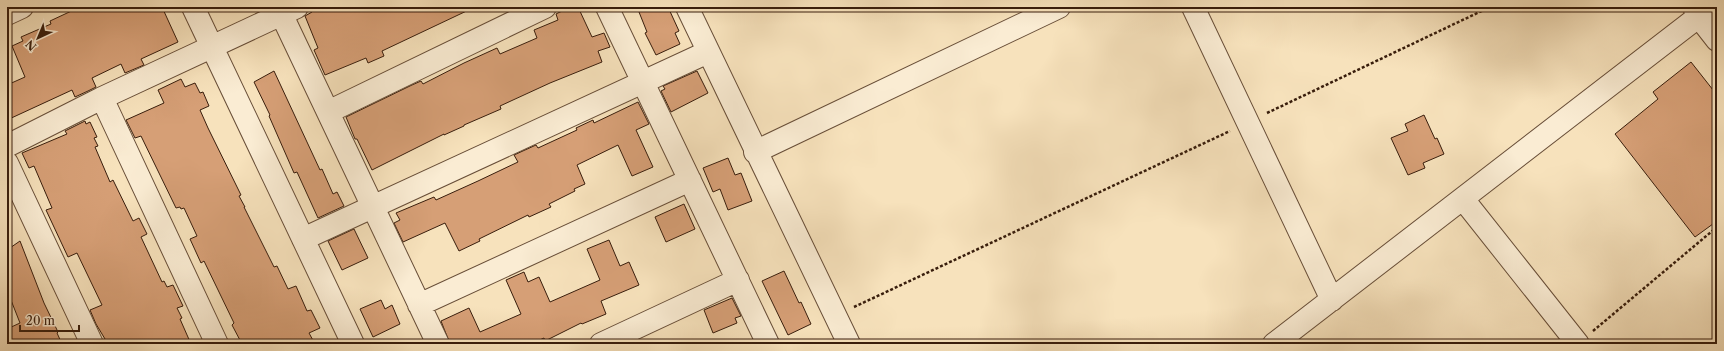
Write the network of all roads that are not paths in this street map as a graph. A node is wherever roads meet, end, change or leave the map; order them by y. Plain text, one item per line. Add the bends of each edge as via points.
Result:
1 (22, 7) edge
2 (193, 7) edge
3 (545, 7) edge
4 (607, 7) edge
5 (686, 7) edge
6 (1059, 7) edge
7 (1193, 7) edge
8 (286, 9) edge
9 (1701, 10) edge
10 (7, 14) edge
11 (1717, 40) edge
12 (212, 47) junction
13 (708, 52) junction
14 (643, 81) junction
15 (102, 98) junction
16 (328, 112) junction
17 (7, 146) edge
18 (755, 152) junction
19 (7, 163) edge
20 (690, 180) junction
21 (1463, 199) junction
22 (373, 206) junction
23 (303, 239) junction
24 (738, 280) junction
25 (1332, 300) junction
26 (419, 305) junction
27 (92, 344) edge
28 (217, 344) edge
29 (352, 344) edge
30 (438, 344) edge
31 (601, 344) edge
32 (768, 344) edge
33 (849, 344) edge
34 (1274, 344) edge
35 (1578, 344) edge

1 - 10 street
2 - 12 street
3 - 16 street
4 - 14 street
5 - 13 street
6 - 18 street
7 - 25 street
8 - 12 street
8 - 16 street
9 - 11 street
9 - 21 street
12 - 15 street
12 - 23 street
13 - 14 street
13 - 18 street
14 - 20 street
14 - 22 street
15 - 17 street
15 - 28 street
16 - 22 street
18 - 33 street
19 - 27 street
20 - 24 street
20 - 26 street
21 - 25 street
21 - 35 street
22 - 23 street
22 - 26 street
23 - 29 street
24 - 31 street
24 - 32 street
25 - 34 street
26 - 30 street

